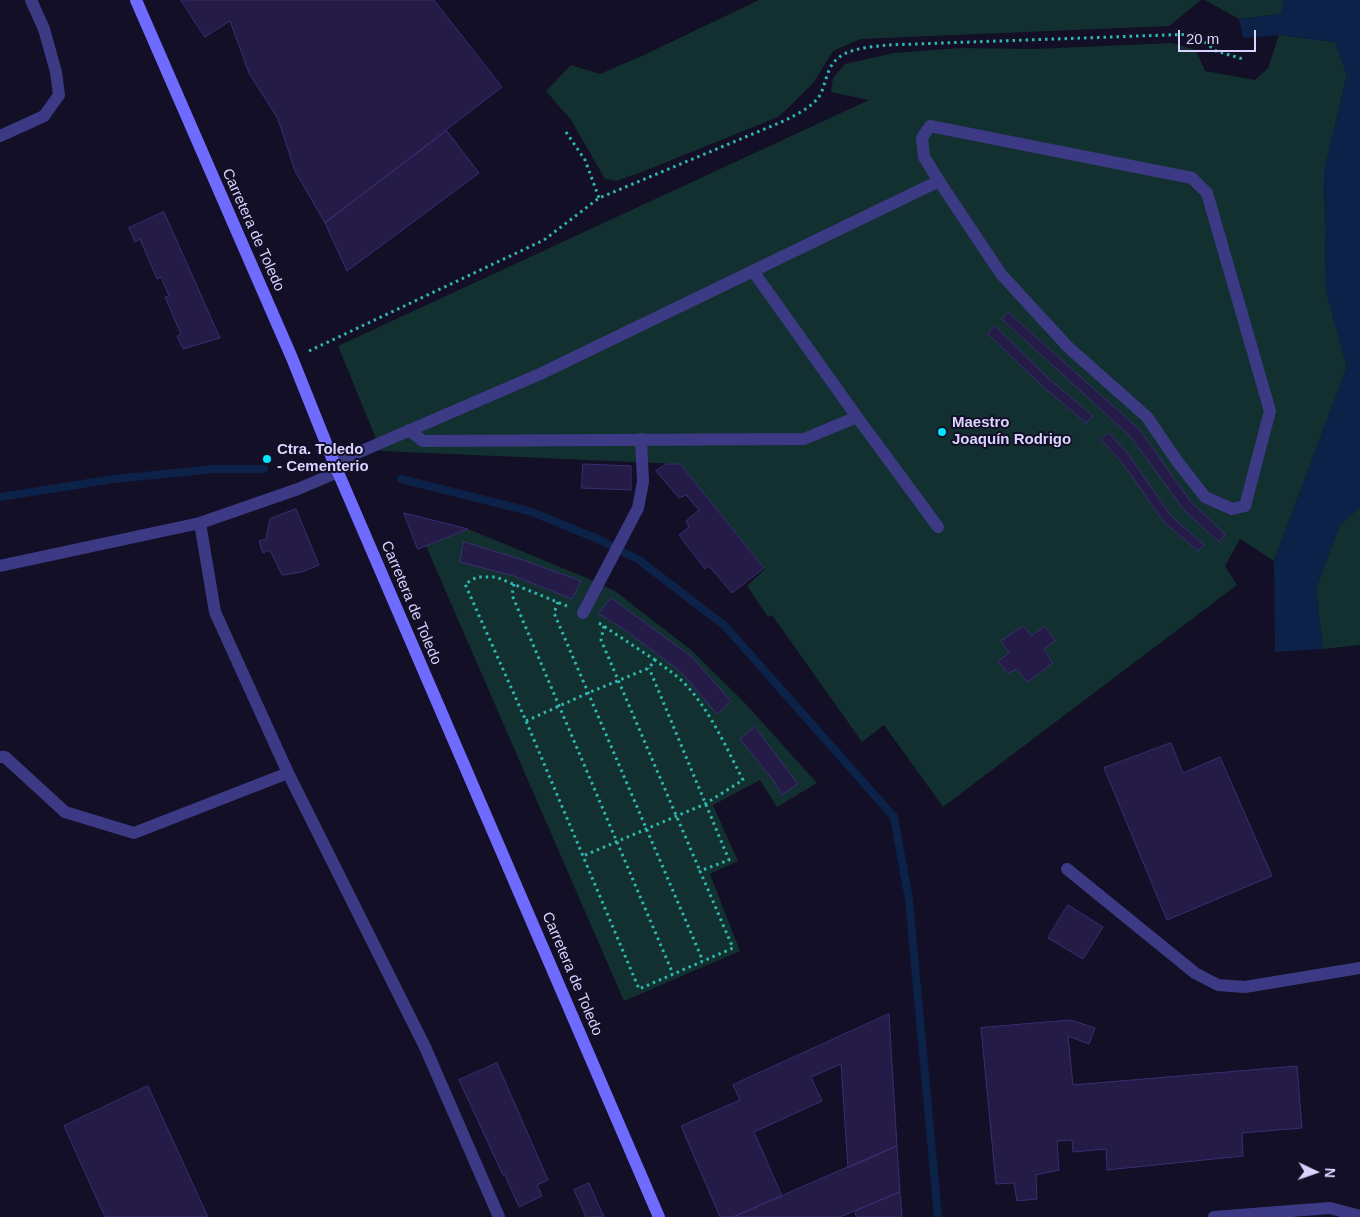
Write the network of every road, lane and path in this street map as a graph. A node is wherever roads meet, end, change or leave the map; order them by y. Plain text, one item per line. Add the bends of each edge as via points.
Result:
1 (31, 0) edge
2 (136, 0) edge
3 (1243, 59) dead end
4 (566, 132) dead end
5 (0, 136) edge
6 (939, 181) junction
7 (599, 198) junction
8 (753, 271) junction
9 (292, 358) junction
10 (857, 417) junction
11 (409, 430) junction
12 (641, 440) junction
13 (336, 468) junction
14 (200, 523) junction
15 (938, 527) dead end
16 (0, 566) edge
17 (514, 584) junction
18 (558, 602) junction
19 (583, 613) junction
20 (604, 626) junction
21 (655, 660) junction
22 (649, 668) junction
23 (618, 681) junction
24 (588, 693) junction
25 (560, 705) junction
26 (526, 721) junction
27 (0, 756) edge
28 (288, 773) junction
29 (705, 804) junction
30 (677, 816) junction
31 (646, 829) junction
32 (616, 842) junction
33 (584, 856) junction
34 (1067, 869) dead end
35 (700, 871) junction
36 (703, 962) junction
37 (1360, 968) edge
38 (673, 974) junction
39 (1360, 1216) edge
40 (499, 1217) edge
41 (659, 1217) edge
42 (1214, 1217) edge

1 - 5 lane via 44,29 59,94 44,116
2 - 9 street, Carretera de Toledo
3 - 7 path via 1216,51 1195,34 857,48 838,57 830,67 819,97 804,110
4 - 7 path via 585,160
6 - 6 lane via 1001,274 1068,347 1147,417 1205,497 1232,509 1245,506 1270,411 1207,193 1192,178 930,126 922,138 924,157
6 - 8 lane
7 - 9 path via 544,240
8 - 10 lane
8 - 11 lane via 540,374
9 - 13 street, Carretera de Toledo
10 - 12 lane via 804,439
10 - 15 lane
11 - 12 lane via 423,441
11 - 13 lane
12 - 19 lane via 643,482 638,508
13 - 14 lane via 298,489
13 - 41 street, Carretera de Toledo
14 - 16 lane
14 - 28 lane via 215,612
17 - 18 path
17 - 25 path via 512,595
17 - 26 path via 496,577 477,577 465,584
18 - 19 path
18 - 24 path via 554,613
19 - 20 path
20 - 21 path
20 - 23 path via 601,640
21 - 22 path
21 - 29 path via 689,688 718,732 743,780
22 - 23 path
22 - 29 path
23 - 24 path
23 - 30 path
24 - 25 path
24 - 31 path
25 - 26 path
25 - 32 path
26 - 33 path
27 - 28 lane via 65,812 134,834
28 - 40 lane via 425,1047
29 - 30 path
29 - 35 path via 729,860
30 - 31 path
30 - 35 path
31 - 32 path
31 - 36 path
32 - 33 path
32 - 38 path
33 - 38 path via 639,988
34 - 37 lane via 1195,973 1218,985 1245,987
35 - 36 path via 734,948
36 - 38 path
39 - 42 lane via 1330,1208

